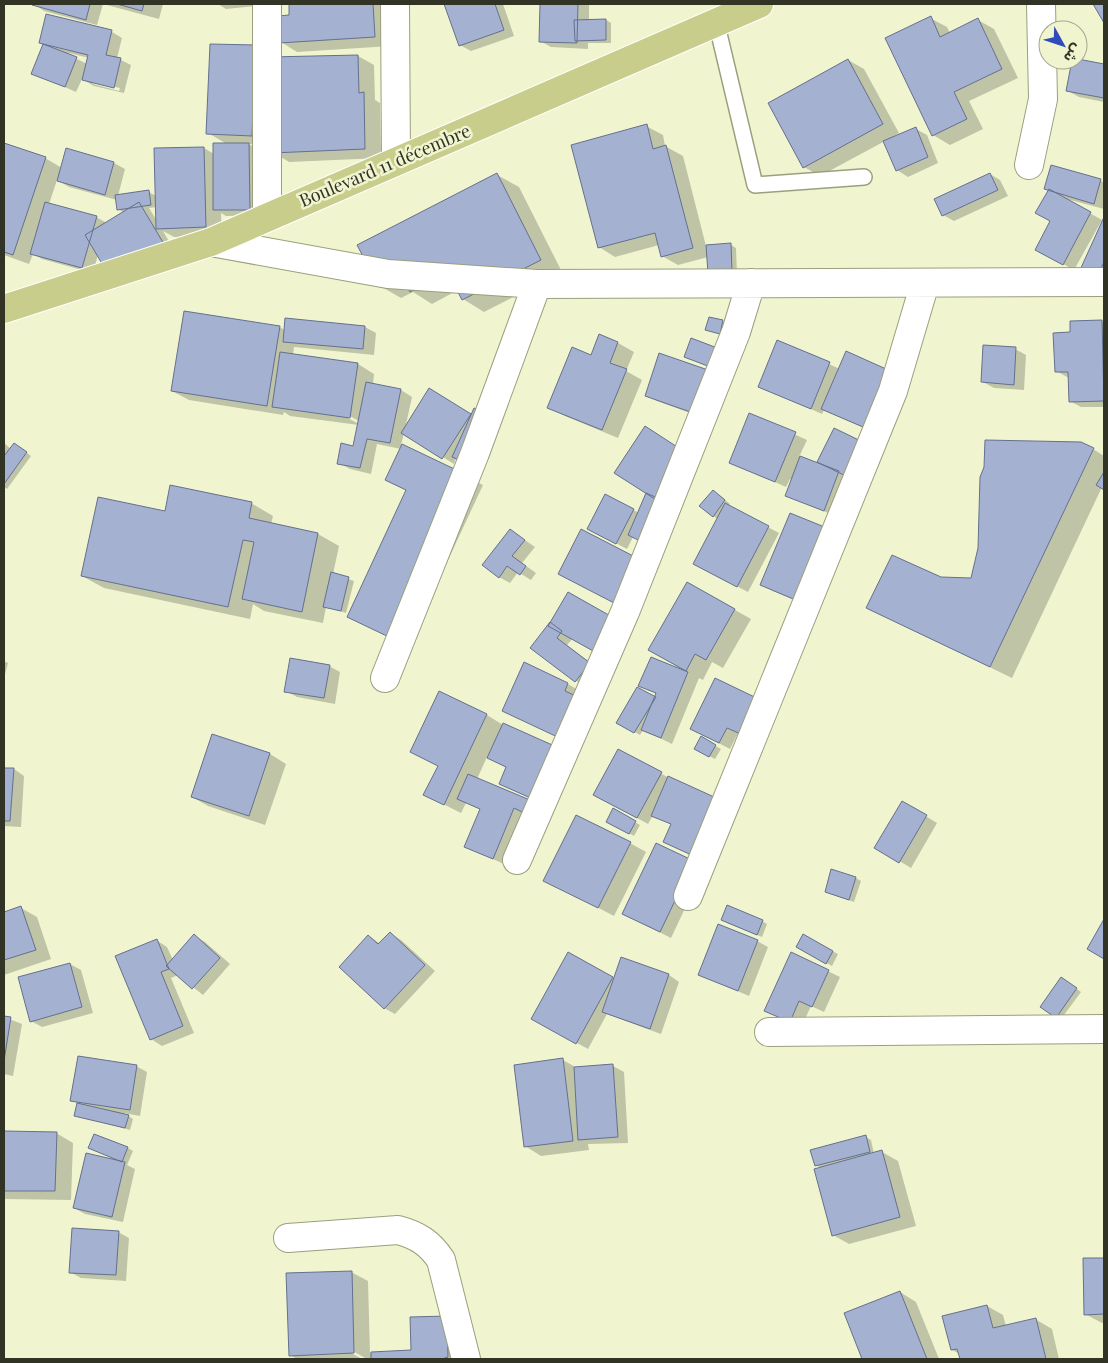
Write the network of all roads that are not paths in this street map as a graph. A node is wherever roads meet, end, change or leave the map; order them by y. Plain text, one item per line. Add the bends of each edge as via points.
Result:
1 (267, 4) edge
2 (395, 4) edge
3 (759, 4) edge
4 (1041, 4) edge
5 (716, 21) junction
6 (396, 161) junction
7 (1029, 165) dead end
8 (864, 177) dead end
9 (267, 217) junction
10 (211, 242) junction
11 (1104, 282) edge
12 (751, 283) junction
13 (924, 283) junction
14 (537, 284) junction
15 (4, 309) edge
16 (385, 678) dead end
17 (517, 860) dead end
18 (688, 896) dead end
19 (1104, 1029) edge
20 (769, 1032) dead end
21 (288, 1238) dead end
22 (466, 1359) edge

1 - 9 street
2 - 6 street
3 - 5 main road, Boulevard 11 décembre
4 - 7 street via 1043,99
5 - 6 main road, Boulevard 11 décembre
5 - 8 lane via 754,185
6 - 9 main road, Boulevard 11 décembre
9 - 10 main road, Boulevard 11 décembre
10 - 14 street via 388,274
10 - 15 main road, Boulevard 11 décembre
11 - 13 street
12 - 13 street
12 - 14 street
12 - 17 street via 736,332 624,612
13 - 18 street via 894,392
14 - 16 street via 475,453
19 - 20 street
21 - 22 street via 398,1230 415,1235 432,1247 442,1260

